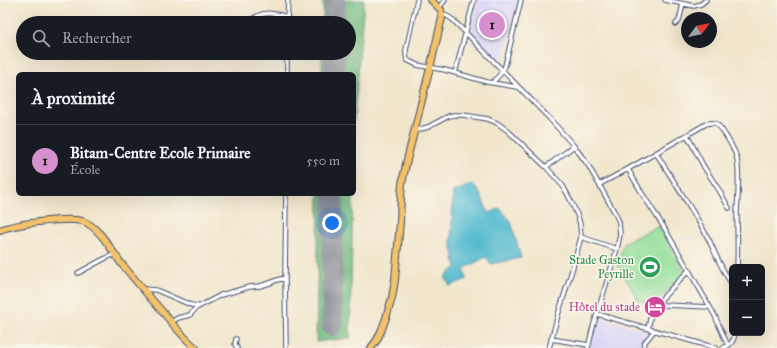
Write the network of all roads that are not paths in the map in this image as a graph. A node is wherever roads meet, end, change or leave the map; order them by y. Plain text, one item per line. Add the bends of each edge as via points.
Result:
1 (288, 0) edge
2 (417, 0) edge
3 (431, 0) edge
4 (445, 0) edge
5 (474, 0) edge
6 (521, 0) edge
7 (665, 0) edge
8 (706, 0) edge
9 (677, 1) edge
10 (683, 4) junction
11 (440, 10) junction
12 (257, 16) edge
13 (282, 16) edge
14 (282, 16) edge
15 (287, 16) joint
16 (676, 24) dead end
17 (466, 33) junction
18 (287, 60) edge
19 (431, 67) junction
20 (503, 71) junction
21 (287, 72) edge
22 (455, 73) junction
23 (493, 82) junction
24 (518, 87) junction
25 (414, 131) junction
26 (687, 135) junction
27 (574, 146) junction
28 (656, 153) junction
29 (546, 167) junction
30 (628, 169) junction
31 (600, 184) junction
32 (286, 196) edge
33 (729, 208) dead end
34 (0, 230) edge
35 (581, 237) junction
36 (617, 249) junction
37 (114, 254) junction
38 (737, 264) edge
39 (689, 270) junction
40 (78, 273) dead end
41 (285, 278) junction
42 (729, 280) edge
43 (142, 289) junction
44 (664, 305) dead end
45 (200, 306) junction
46 (710, 307) junction
47 (597, 314) junction
48 (171, 322) junction
49 (648, 329) junction
50 (654, 331) junction
51 (734, 336) edge
52 (236, 339) dead end
53 (551, 339) junction
54 (189, 345) edge
55 (588, 346) edge
56 (728, 346) junction
57 (196, 348) edge
58 (237, 348) edge
59 (286, 348) edge
60 (371, 348) edge
61 (549, 348) edge
62 (643, 348) edge
63 (716, 348) edge
64 (723, 348) edge

1 - 15 street
2 - 19 street via 406,54 409,61
3 - 11 highway
4 - 11 street
5 - 17 street
6 - 20 street
7 - 9 street
8 - 10 street via 699,6
9 - 10 street
10 - 16 street
11 - 17 street
11 - 19 highway via 442,18
12 - 14 street via 273,13
13 - 15 street
17 - 20 street
17 - 22 street
18 - 21 street
19 - 22 street
19 - 25 highway
20 - 23 street
20 - 24 street
22 - 23 street
23 - 24 street
24 - 27 street
25 - 29 street via 453,115 463,114 488,119 507,130
25 - 60 highway via 402,190 392,298 382,329
26 - 28 street
26 - 33 street
26 - 38 street via 714,122 729,140 736,156 739,178
27 - 29 street
27 - 31 street
28 - 30 street
28 - 42 street via 709,240
29 - 35 street via 563,186 571,201 580,224
30 - 31 street
30 - 39 street
31 - 36 street via 619,222
32 - 41 street
34 - 37 highway via 67,220 82,222 103,238
35 - 36 street
35 - 53 street
36 - 47 street
37 - 40 street
37 - 43 highway
39 - 46 street
39 - 49 street via 652,309
41 - 45 street via 226,294
41 - 59 street
43 - 45 street via 156,290 191,305
43 - 48 highway
44 - 46 street
45 - 48 street via 190,315
46 - 56 street
47 - 49 street
47 - 55 street
48 - 54 highway
49 - 50 street
50 - 62 street
50 - 63 street
51 - 56 street via 733,342
52 - 58 street
53 - 55 street
53 - 61 street
54 - 57 highway
56 - 64 street

